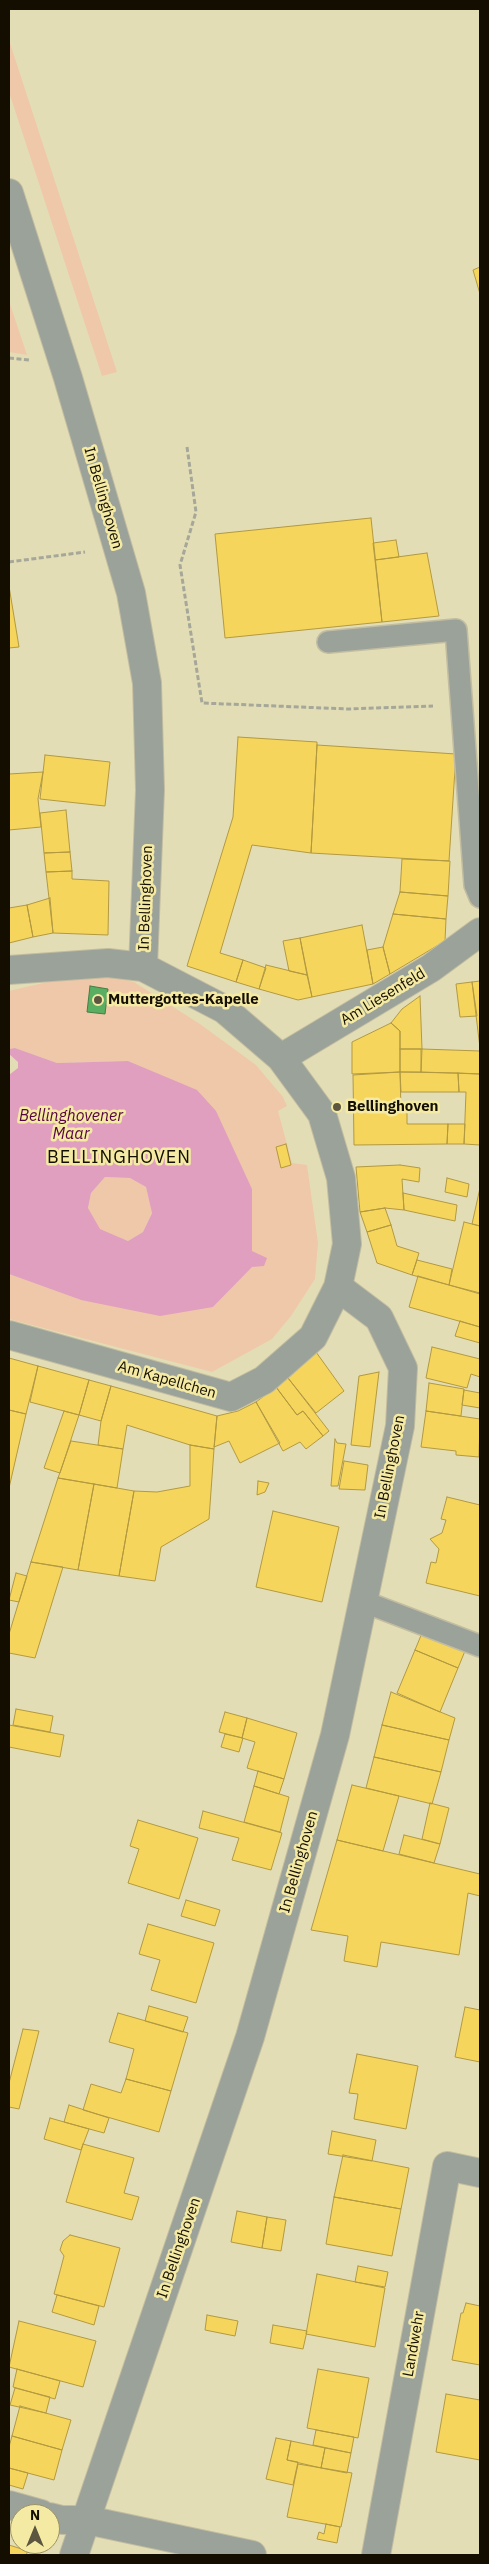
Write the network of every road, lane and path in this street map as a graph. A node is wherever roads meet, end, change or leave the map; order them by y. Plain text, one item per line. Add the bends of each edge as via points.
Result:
1 (9, 193) edge
2 (187, 447) dead end
3 (117, 546) junction
4 (9, 562) edge
5 (328, 642) dead end
6 (462, 705) junction
7 (480, 897) edge
8 (480, 932) edge
9 (143, 967) junction
10 (9, 970) edge
11 (281, 1058) junction
12 (338, 1287) junction
13 (9, 1335) edge
14 (362, 1601) junction
15 (480, 1646) edge
16 (480, 2173) edge
17 (60, 2520) edge
18 (87, 2520) junction
19 (74, 2555) edge
20 (252, 2555) edge
21 (376, 2555) edge

1 - 3 street, In Bellinghoven
2 - 6 path via 196,512 180,565 202,703 348,709
3 - 4 path
3 - 9 street, In Bellinghoven via 131,593 147,683 150,790
5 - 6 lane via 456,630
6 - 7 lane via 475,885
8 - 11 street, Am Liesenfeld via 431,968
9 - 10 street via 108,963
9 - 11 street, In Bellinghoven via 224,1008
11 - 12 street, In Bellinghoven via 322,1114 341,1178 347,1244
12 - 13 street, Am Kapellchen via 312,1337 264,1380 230,1397
12 - 14 street, In Bellinghoven via 379,1318 403,1368 400,1426
14 - 15 lane
14 - 18 street, In Bellinghoven via 335,1735 250,2037
16 - 21 street, Landwehr via 447,2166
17 - 18 street
18 - 19 street, In Bellinghoven
18 - 20 street

